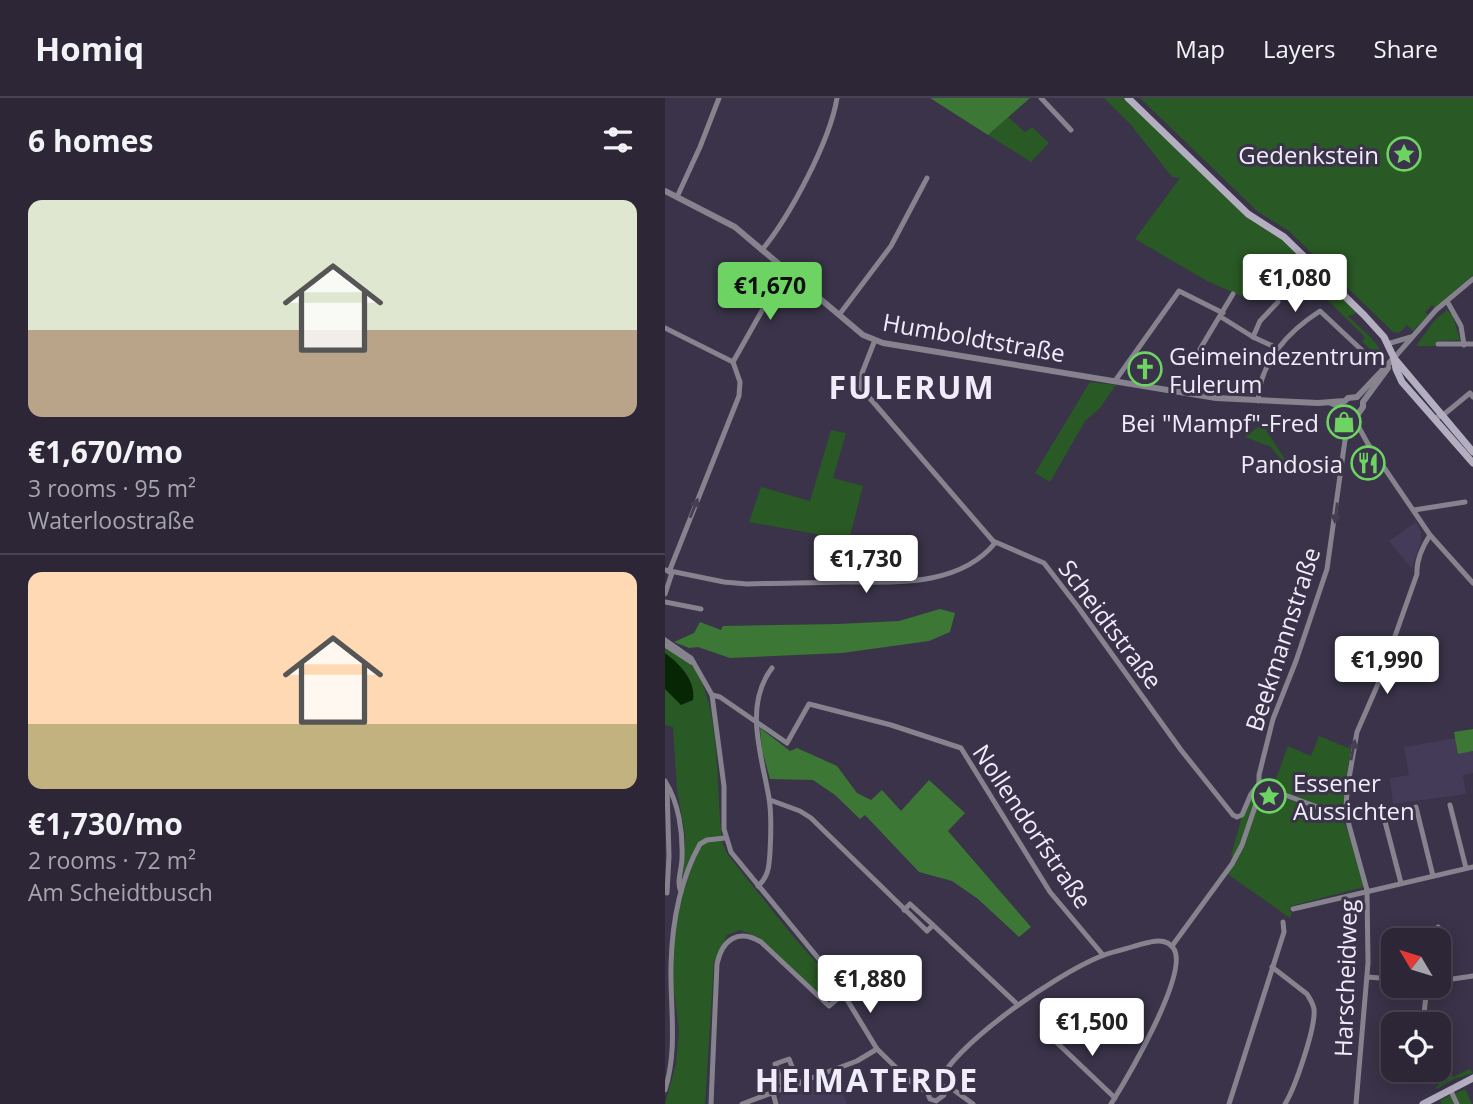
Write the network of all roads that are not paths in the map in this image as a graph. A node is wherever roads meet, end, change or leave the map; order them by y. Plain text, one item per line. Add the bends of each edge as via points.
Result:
1 (719, 98) edge
2 (837, 98) edge
3 (1041, 98) edge
4 (1128, 98) edge
5 (1071, 130) dead end
6 (927, 178) dead end
7 (665, 191) edge
8 (677, 197) junction
9 (761, 250) junction
10 (785, 270) junction
11 (1473, 279) edge
12 (1233, 294) dead end
13 (1447, 301) junction
14 (1278, 302) dead end
15 (839, 315) junction
16 (1222, 315) junction
17 (665, 328) edge
18 (1414, 335) junction
19 (1253, 337) junction
20 (875, 340) junction
21 (1387, 344) junction
22 (1438, 344) dead end
23 (1473, 344) edge
24 (1464, 345) junction
25 (1277, 348) junction
26 (1200, 349) dead end
27 (1367, 355) dead end
28 (1394, 358) junction
29 (733, 362) junction
30 (1399, 375) junction
31 (1380, 380) junction
32 (1115, 381) junction
33 (1357, 397) junction
34 (1473, 397) edge
35 (1258, 401) junction
36 (1363, 402) junction
37 (1345, 404) junction
38 (1355, 415) junction
39 (1442, 416) junction
40 (1433, 418) junction
41 (1359, 429) junction
42 (1472, 455) edge
43 (1465, 502) dead end
44 (1414, 510) junction
45 (1430, 535) junction
46 (995, 543) junction
47 (669, 571) edge
48 (1473, 583) edge
49 (665, 594) edge
50 (665, 602) edge
51 (701, 609) dead end
52 (665, 643) edge
53 (772, 668) dead end
54 (712, 695) junction
55 (757, 722) junction
56 (666, 783) edge
57 (1258, 785) junction
58 (770, 800) junction
59 (1450, 805) dead end
60 (1416, 807) dead end
61 (1383, 814) dead end
62 (1347, 818) junction
63 (725, 838) junction
64 (1470, 868) edge
65 (1433, 876) junction
66 (1401, 883) junction
67 (758, 886) junction
68 (1367, 890) junction
69 (667, 893) dead end
70 (680, 893) junction
71 (1293, 909) dead end
72 (1283, 922) dead end
73 (1172, 946) junction
74 (1103, 955) junction
75 (1272, 967) junction
76 (1473, 976) edge
77 (1367, 977) junction
78 (1381, 978) edge
79 (1451, 979) edge
80 (843, 994) junction
81 (1018, 1005) junction
82 (1052, 1038) dead end
83 (877, 1049) junction
84 (1473, 1078) edge
85 (799, 1084) junction
86 (939, 1085) junction
87 (1450, 1089) junction
88 (665, 1090) edge
89 (784, 1090) junction
90 (927, 1091) junction
91 (954, 1092) junction
92 (773, 1093) junction
93 (944, 1095) junction
94 (1113, 1101) edge
95 (931, 1102) edge
96 (711, 1104) edge
97 (742, 1104) edge
98 (776, 1104) edge
99 (973, 1104) edge
100 (1229, 1104) edge
101 (1285, 1104) edge
102 (1356, 1104) edge
103 (1423, 1104) edge
104 (1457, 1104) edge

1 - 8 street
2 - 9 street via 807,175
3 - 5 street
4 - 21 main road via 1248,214 1284,237 1364,315
6 - 15 street via 891,246
7 - 8 street, Humboldtstraße
8 - 9 street, Humboldtstraße via 734,226
9 - 10 street, Humboldtstraße
10 - 15 street, Humboldtstraße
10 - 29 street
11 - 13 street
12 - 16 street
13 - 18 street
13 - 24 street via 1461,326
14 - 19 street via 1260,321
15 - 20 street, Humboldtstraße
16 - 19 street
16 - 26 street
16 - 32 street via 1179,291
17 - 29 street
18 - 21 street
18 - 28 street
19 - 25 street
20 - 32 street, Humboldtstraße
20 - 46 street, Scheidtstraße via 861,388
21 - 28 main road
22 - 24 street
23 - 24 street
25 - 27 street via 1320,311
25 - 35 street
28 - 30 main road
28 - 31 street
28 - 33 street
28 - 39 main road
47 -> 29 street via 739,396
30 - 31 street
30 - 40 main road
31 - 36 street
32 - 35 street, Humboldtstraße
33 - 36 street
33 - 37 street via 1348,398
34 - 39 street via 1470,393
35 - 37 street, Humboldtstraße
36 - 38 street
37 - 38 street, Humboldtstraße
38 - 41 street, Humboldtstraße
39 - 40 street
39 - 42 main road
40 - 42 main road
41 - 44 street, Humboldtstraße
41 -> 57 street, Beekmannstraße via 1345,440 1327,569 1273,719
43 - 44 street
44 - 45 street, Humboldtstraße
45 - 48 street, Humboldtstraße
62 -> 45 street, Harscheidweg via 1355,738
46 - 47 street via 967,565 918,580 747,584
46 - 57 street, Scheidtstraße via 1044,563 1233,815 1242,816
47 - 49 street
50 - 51 street
52 - 54 street via 697,664
53 - 55 street via 760,688
54 - 55 street, Nollendorfstraße
54 - 63 street via 724,786
55 - 58 street
55 - 74 street, Nollendorfstraße via 787,743 805,709 814,704 961,748 1050,892
56 - 69 street
56 - 70 street via 682,835
57 - 62 street
57 - 73 street, Beekmannstraße via 1259,795 1238,854
58 - 67 street via 768,875
58 - 81 street via 811,818 927,932 933,925
59 - 64 street
60 - 65 street
61 - 66 street
62 - 68 street, Harscheidweg
63 - 67 street
63 - 70 street via 700,844
64 - 65 street
65 - 66 street
66 - 68 street
67 - 80 street
68 - 71 street
68 - 77 street, Harscheidweg
70 - 88 street via 671,959 673,1049
72 - 75 street
73 - 74 street via 1159,941
73 - 94 street via 1175,964 1162,1009 1145,1049
74 - 81 street
75 - 100 street
75 - 101 street via 1307,994 1314,1013 1296,1084
76 - 79 street
77 - 78 street
77 - 102 street, Harscheidweg
80 - 83 street
80 - 96 street via 829,1006 761,942 748,936 729,941 717,964
81 - 86 street via 974,1041 942,1074
82 - 94 street
83 - 85 street
83 - 90 street via 917,1088
84 - 87 main road
85 - 89 street
85 - 89 street via 789,1059 775,1064
86 - 90 street
86 - 91 street
86 - 93 street
87 - 103 main road
87 - 104 street
89 - 92 street
90 - 95 street
91 - 93 street
91 - 99 street
92 - 97 street
92 - 98 street
93 - 95 street

